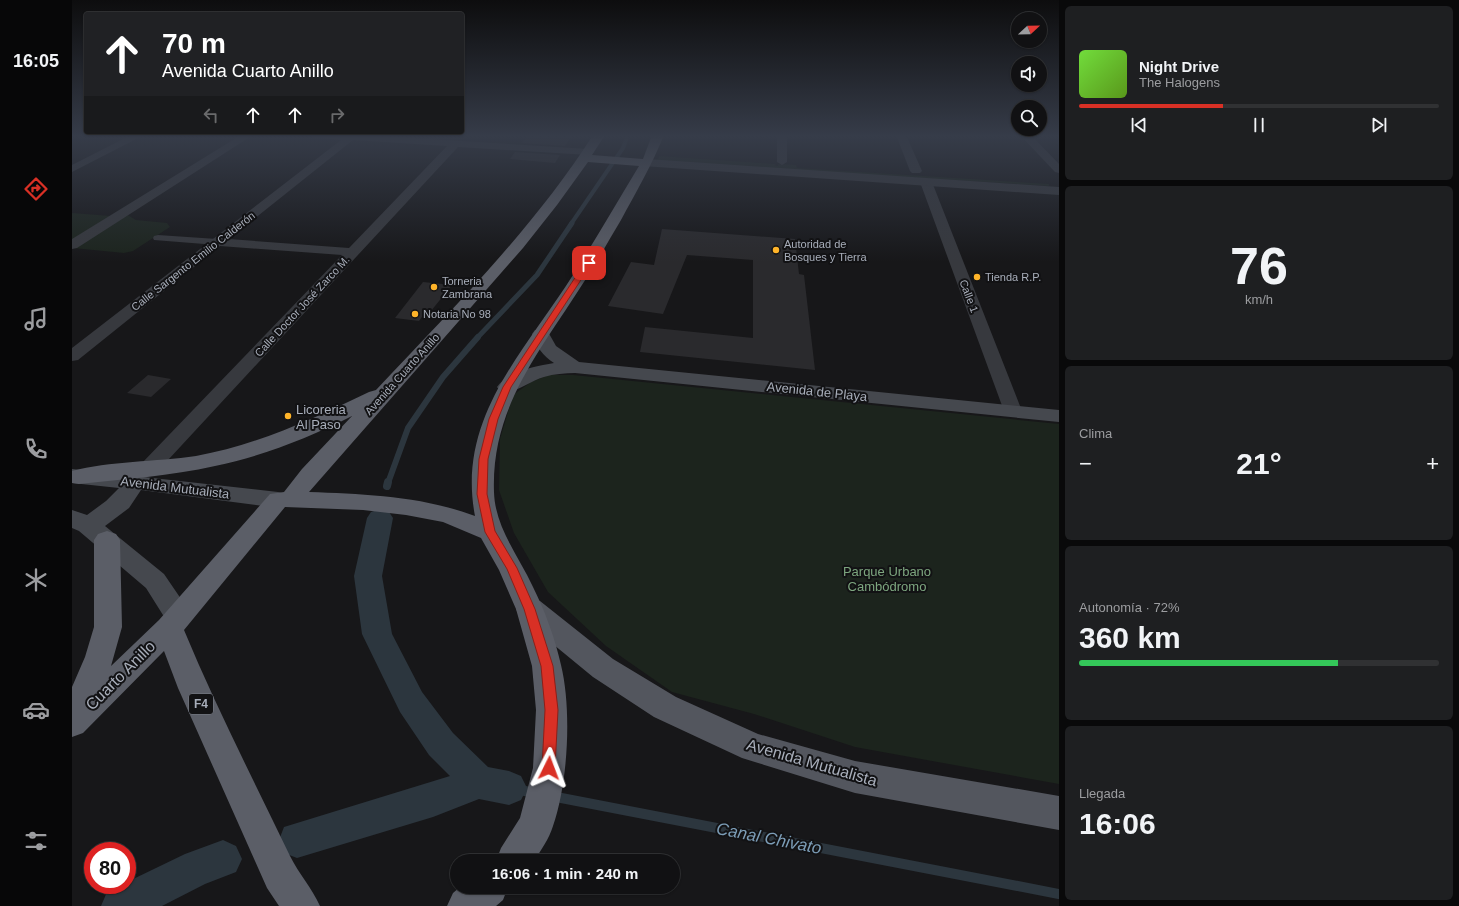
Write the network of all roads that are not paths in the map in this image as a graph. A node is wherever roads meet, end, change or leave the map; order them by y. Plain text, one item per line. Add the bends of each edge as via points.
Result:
1 (180, 177) edge
2 (300, 177) edge
3 (424, 177) edge
4 (573, 177) edge
5 (634, 177) edge
6 (922, 177) edge
7 (933, 177) edge
8 (956, 177) edge
9 (1059, 181) edge
10 (1059, 191) edge
11 (158, 238) dead end
12 (217, 242) junction
13 (72, 245) edge
14 (353, 252) junction
15 (541, 334) junction
16 (72, 356) edge
17 (575, 367) junction
18 (507, 387) junction
19 (388, 390) junction
20 (1013, 411) junction
21 (1059, 416) edge
22 (142, 475) junction
23 (76, 476) edge
24 (284, 499) junction
25 (89, 528) edge
26 (490, 532) junction
27 (530, 609) junction
28 (174, 622) junction
29 (72, 722) edge
30 (1059, 813) edge
31 (518, 854) edge
32 (481, 894) edge
33 (301, 906) edge
34 (466, 906) edge

1 - 13 street
2 - 12 street, Calle Sargento Emilio Calderón
3 - 14 street, Calle Doctor José Zarco M.
4 - 19 highway, Avenida Cuarto Anillo via 501,264
5 - 15 highway via 581,275
6 - 20 street, Calle 1
7 - 10 street
8 - 9 street
11 - 12 street
12 - 14 street
12 - 16 street, Calle Sargento Emilio Calderón
14 - 22 street, Calle Doctor José Zarco M.
15 - 17 main road, Avenida de Playa via 548,349
15 - 18 highway
17 - 18 main road, Avenida de Playa via 537,372
17 - 20 main road, Avenida de Playa
18 - 26 highway via 493,419 484,459 482,494
19 - 22 highway via 275,443 201,463
19 - 24 highway, Avenida Cuarto Anillo
20 - 21 main road, Avenida de Playa
22 - 23 main road, Avenida Mutualista
22 - 24 main road, Avenida Mutualista
22 - 25 main road via 119,504
24 - 26 highway via 363,502 406,507 448,515
24 - 28 highway, Avenida Cuarto Anillo
25 - 28 main road via 155,581
25 - 29 highway via 108,627 100,657
26 - 27 highway via 512,568
27 - 30 main road, Avenida Mutualista via 603,668 665,707 753,748 854,778
27 - 31 highway via 547,666 551,710 549,768 536,826
28 - 29 highway, Cuarto Anillo
28 - 33 highway, F4 via 193,688 280,876
32 - 34 highway

